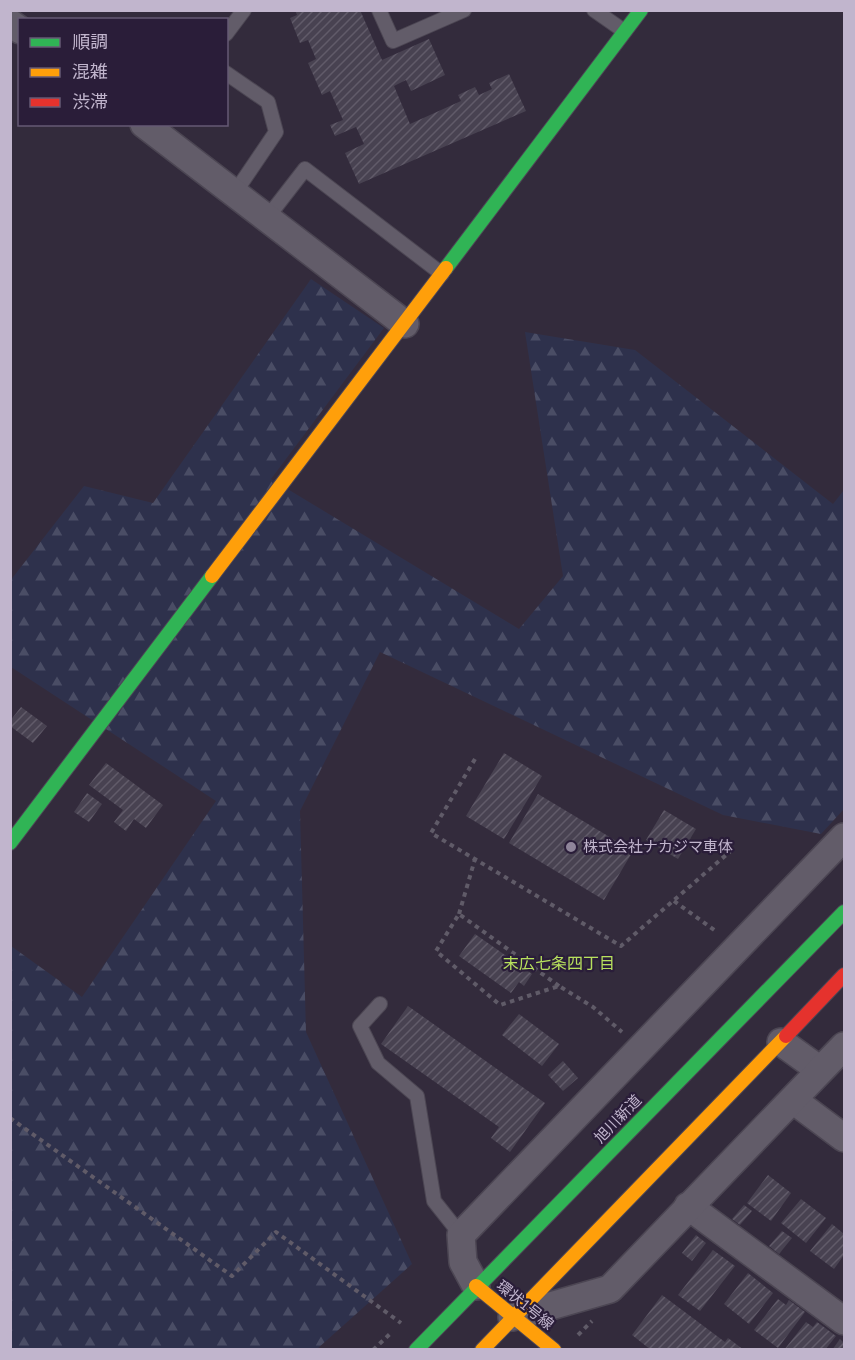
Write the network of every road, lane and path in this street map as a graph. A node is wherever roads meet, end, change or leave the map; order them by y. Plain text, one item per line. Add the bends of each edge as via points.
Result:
1 (244, 10) edge
2 (379, 10) edge
3 (464, 10) edge
4 (594, 10) edge
5 (641, 10) edge
6 (228, 31) edge
7 (625, 32) junction
8 (228, 74) edge
9 (152, 127) edge
10 (234, 194) junction
11 (267, 218) junction
12 (443, 274) junction
13 (405, 324) junction
14 (475, 759) dead end
15 (844, 837) edge
16 (10, 843) edge
17 (733, 849) dead end
18 (475, 859) junction
19 (674, 901) junction
20 (844, 912) edge
21 (459, 914) junction
22 (737, 947) junction
23 (844, 975) edge
24 (559, 986) junction
25 (380, 1004) dead end
26 (781, 1042) junction
27 (844, 1046) edge
28 (640, 1048) junction
29 (820, 1070) junction
30 (793, 1100) junction
31 (10, 1118) edge
32 (844, 1138) edge
33 (688, 1206) junction
34 (461, 1235) junction
35 (476, 1286) junction
36 (511, 1317) junction
37 (844, 1320) edge
38 (401, 1323) dead end
39 (416, 1350) edge
40 (482, 1350) edge
41 (554, 1350) edge

1 - 6 lane
2 - 3 lane via 393,41
4 - 7 lane
5 - 7 main road
7 - 12 main road
8 - 10 lane via 268,102 276,132
9 - 10 street
10 - 11 street
11 - 12 lane via 305,169
11 - 13 street
12 - 13 main road
13 - 16 main road
14 - 18 path via 431,832
15 - 22 street
17 - 19 path
18 - 19 path via 621,946
18 - 21 path
19 - 22 path
20 - 35 main road, 旭川新道
21 - 24 path
21 - 24 path via 436,951 500,1005
22 - 28 street
23 - 26 main road
24 - 28 path via 592,1007
25 - 34 lane via 360,1026 378,1063 417,1096 434,1201
26 - 29 street
26 - 36 main road
27 - 29 street
28 - 34 street
29 - 30 street
30 - 32 street
30 - 33 street
31 - 38 path via 232,1276 276,1232
33 - 36 street via 610,1289
33 - 37 street
34 - 35 street via 463,1262
35 - 36 main road, 環状1号線
35 - 39 main road, 旭川新道
36 - 40 main road
36 - 41 main road, 環状1号線

